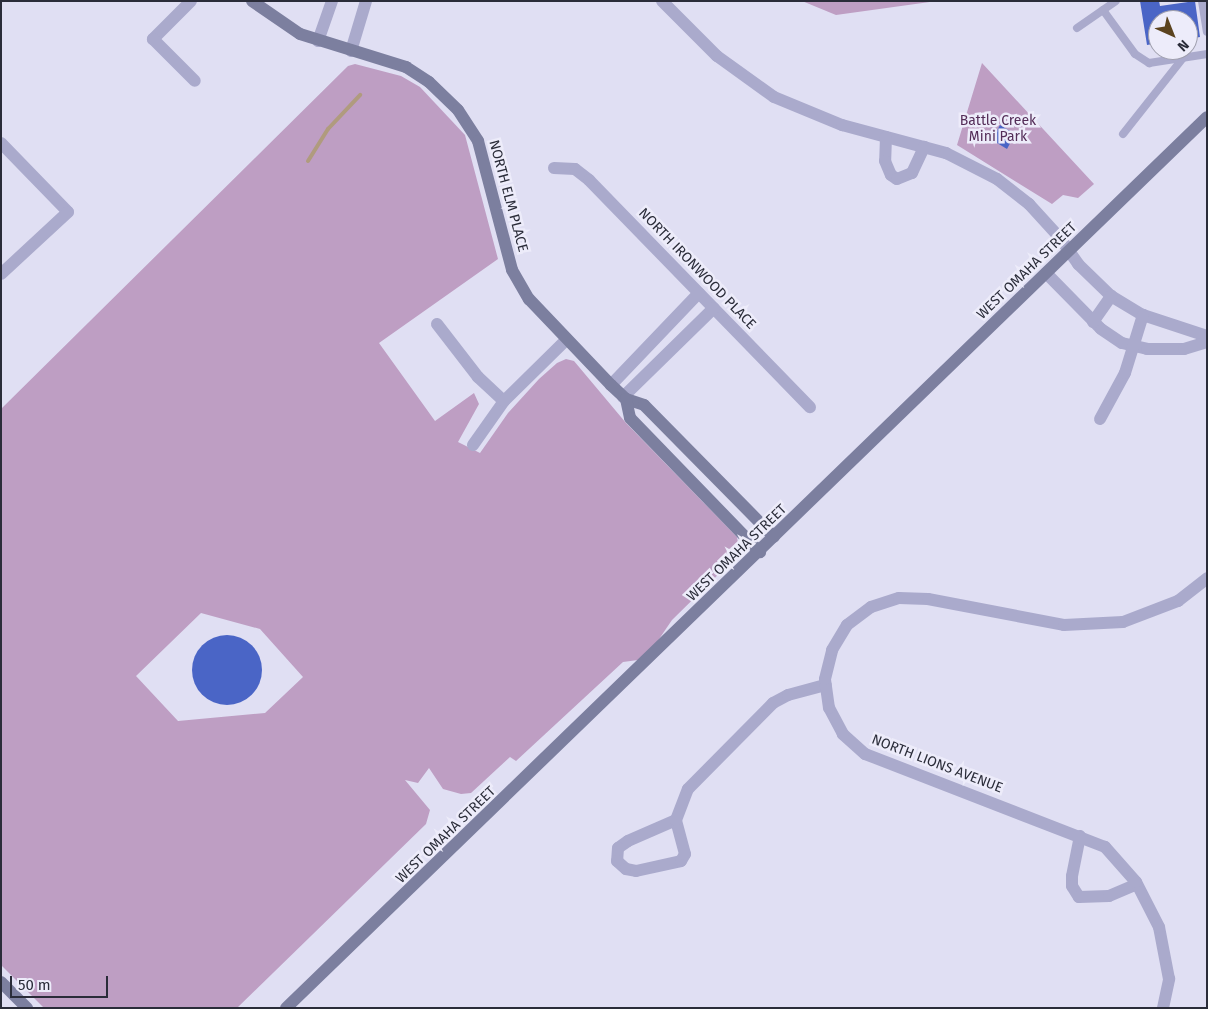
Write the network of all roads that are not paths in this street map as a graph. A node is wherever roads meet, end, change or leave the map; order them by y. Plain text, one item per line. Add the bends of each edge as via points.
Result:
1 (191, 1) edge
2 (252, 1) edge
3 (332, 1) edge
4 (366, 1) edge
5 (662, 1) edge
6 (1116, 1) edge
7 (1202, 1) edge
8 (1103, 10) junction
9 (1078, 28) dead end
10 (1207, 32) edge
11 (318, 41) junction
12 (351, 51) junction
13 (1170, 60) edge
14 (1181, 60) edge
15 (196, 81) dead end
16 (1207, 117) edge
17 (1123, 134) dead end
18 (886, 136) junction
19 (1, 143) edge
20 (924, 147) junction
21 (554, 168) dead end
22 (1069, 251) junction
23 (1, 274) edge
24 (1046, 274) junction
25 (699, 293) junction
26 (1111, 296) junction
27 (714, 308) junction
28 (1143, 315) junction
29 (1093, 322) junction
30 (437, 324) dead end
31 (1207, 336) edge
32 (567, 339) junction
33 (1207, 342) edge
34 (1133, 346) junction
35 (610, 385) junction
36 (625, 398) junction
37 (504, 401) junction
38 (810, 407) dead end
39 (1100, 418) dead end
40 (473, 445) dead end
41 (774, 537) junction
42 (760, 552) junction
43 (1207, 578) edge
44 (826, 682) junction
45 (676, 820) junction
46 (1080, 836) junction
47 (1137, 884) junction
48 (1, 982) edge
49 (27, 1008) edge
50 (286, 1008) edge
51 (1163, 1008) edge

1 - 15 street via 153,39
2 - 11 main road, NORTH ELM PLACE via 285,26
3 - 11 street
4 - 12 street
5 - 18 street via 717,56 761,89 824,119
6 - 8 lane
7 - 10 lane
8 - 9 lane
8 - 13 lane via 1135,54 1150,63
11 - 12 main road, NORTH ELM PLACE
12 - 32 main road, NORTH ELM PLACE via 390,60 417,74 466,119 484,159 518,284
14 - 17 lane
16 - 22 main road, WEST OMAHA STREET
18 - 20 street
18 - 20 street via 885,161 891,175 897,179 912,173
19 - 23 street via 68,212
20 - 22 street via 963,160 997,179 1029,204
21 - 25 street, NORTH IRONWOOD PLACE via 575,169 589,180
22 - 24 main road, WEST OMAHA STREET
22 - 26 street
24 - 29 street
24 - 41 main road, WEST OMAHA STREET
25 - 27 street, NORTH IRONWOOD PLACE
25 - 35 street
26 - 28 street
26 - 29 street
27 - 36 street
27 - 38 street, NORTH IRONWOOD PLACE
28 - 31 street
28 - 34 street
29 - 34 street via 1110,336
30 - 37 street via 478,377
32 - 35 main road, NORTH ELM PLACE
32 - 37 street
33 - 34 street via 1184,349
34 - 39 street via 1120,384
35 - 36 main road, NORTH ELM PLACE
36 - 41 main road, NORTH ELM PLACE via 644,405
36 - 42 main road via 630,418
37 - 40 street
41 - 42 main road, WEST OMAHA STREET
42 - 50 main road, WEST OMAHA STREET
43 - 44 street via 1178,601 1123,622 1064,625 928,599 899,598 871,607 847,625 832,650
44 - 45 street via 773,703 688,789
44 - 46 street, NORTH LIONS AVENUE via 829,708 843,734 864,754
45 - 45 street via 685,854 681,861 636,871 617,862 618,848
46 - 47 street, NORTH LIONS AVENUE via 1105,847
46 - 47 street via 1072,876 1072,886 1079,897 1109,896
47 - 51 street, NORTH LIONS AVENUE via 1159,927 1168,980
48 - 49 main road

